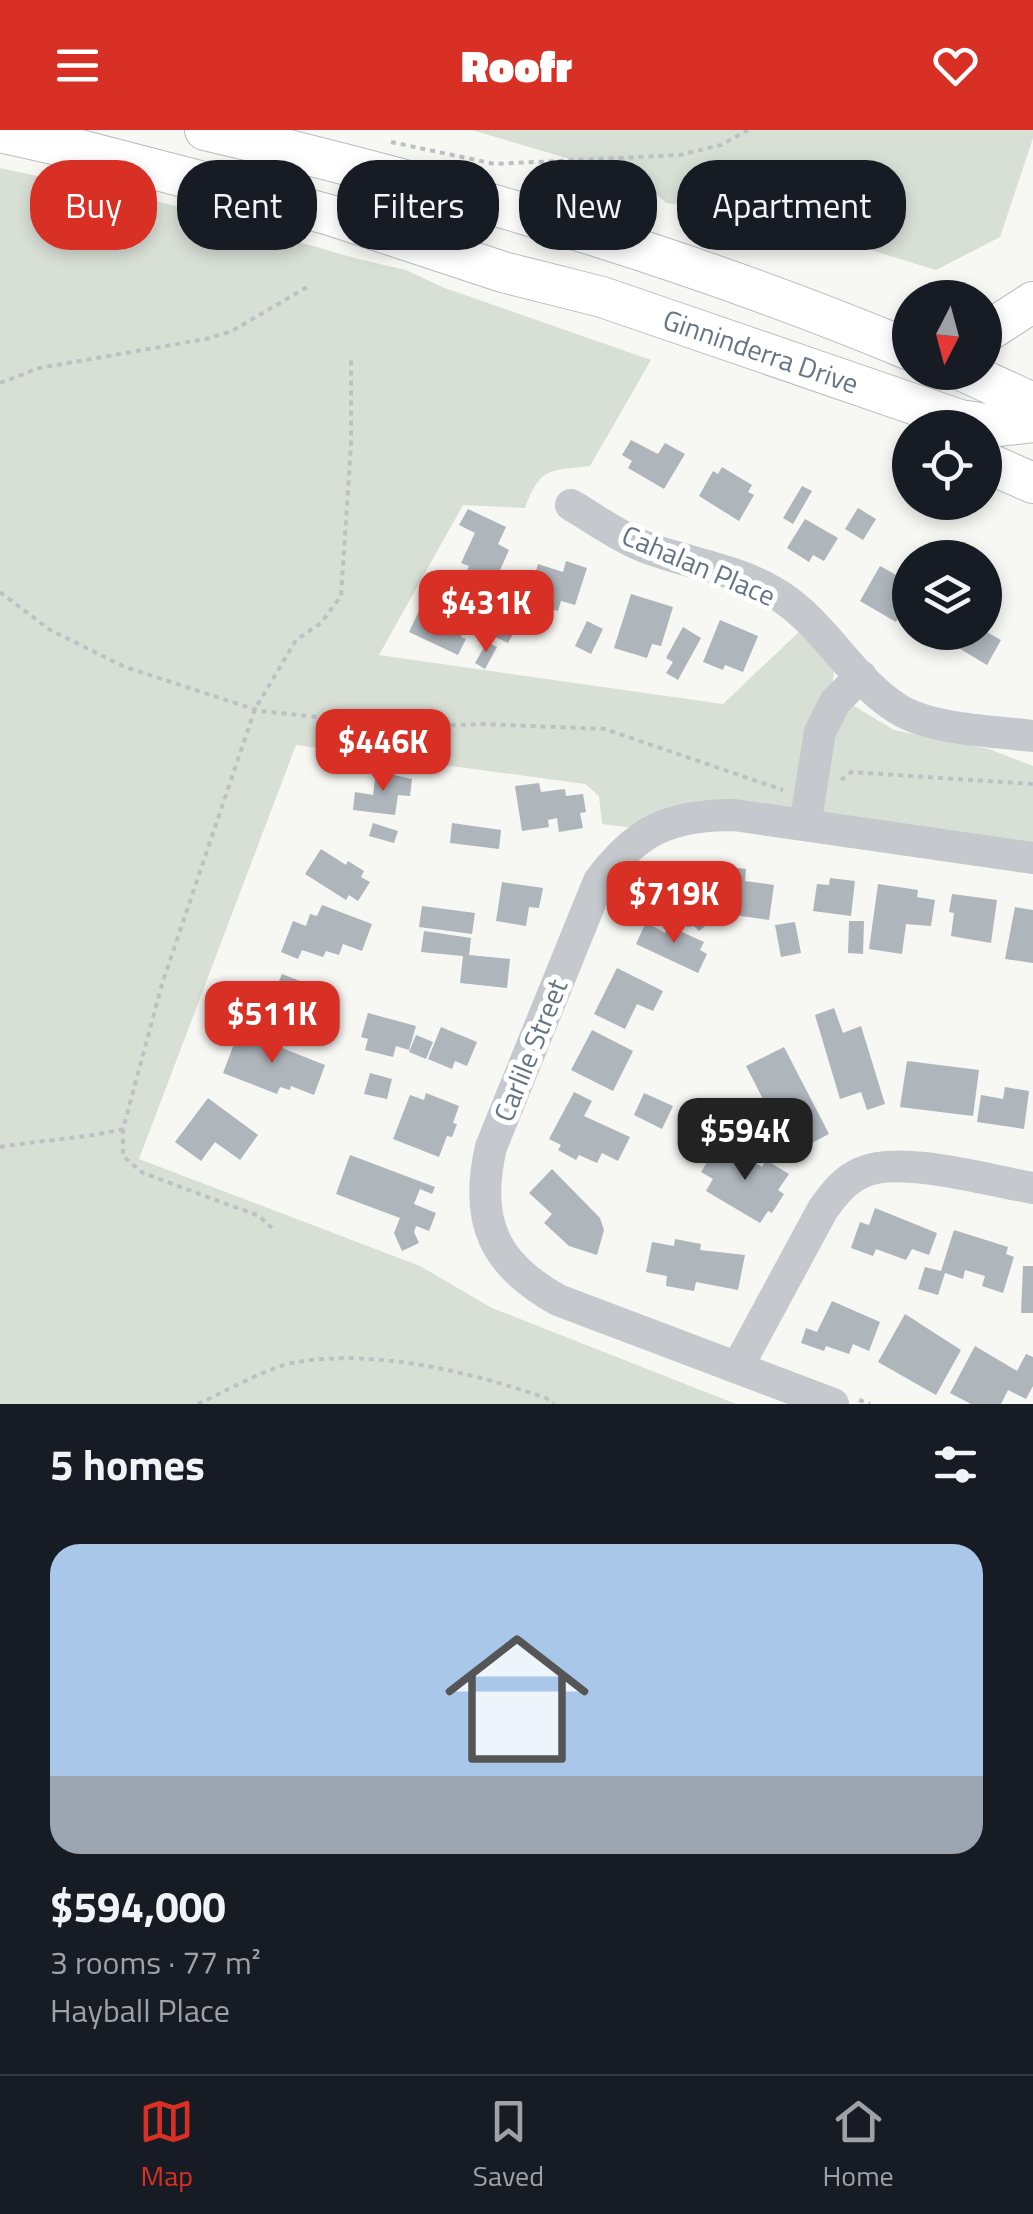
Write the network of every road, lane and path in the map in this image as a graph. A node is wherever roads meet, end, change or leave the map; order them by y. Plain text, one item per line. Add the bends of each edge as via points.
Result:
1 (205, 130) edge
2 (748, 130) edge
3 (0, 132) edge
4 (388, 141) dead end
5 (503, 272) junction
6 (307, 286) dead end
7 (1033, 302) edge
8 (1002, 322) edge
9 (892, 340) edge
10 (351, 358) dead end
11 (0, 383) edge
12 (998, 390) edge
13 (1030, 408) edge
14 (892, 421) edge
15 (1002, 469) edge
16 (1033, 483) edge
17 (571, 505) dead end
18 (0, 592) edge
19 (861, 676) junction
20 (255, 710) junction
21 (1033, 736) edge
22 (1033, 784) edge
23 (807, 812) junction
24 (1033, 858) edge
25 (123, 1130) junction
26 (0, 1147) edge
27 (1033, 1188) edge
28 (272, 1228) dead end
29 (736, 1368) junction
30 (843, 1401) edge
31 (198, 1404) edge
32 (554, 1404) edge
33 (870, 1404) edge

1 - 9 main road, Ginninderra Drive via 566,224
2 - 4 path via 680,155 495,164
3 - 5 main road, Ginninderra Drive via 330,216
5 - 13 main road, Ginninderra Drive via 602,297 960,420
5 - 14 main road, Ginninderra Drive
6 - 11 path via 206,340 39,368
7 - 8 main road
10 - 20 path via 342,596 296,640
12 - 13 main road, Ginninderra Drive
15 - 16 main road
17 - 19 street, Cahalan Place via 641,545 774,593
18 - 20 path via 50,630 125,667
19 - 21 street, Cahalan Place via 898,708 924,720
19 - 23 street via 826,716
20 - 23 path via 412,728 604,729
20 - 25 path via 162,984
22 - 23 path via 851,772
23 - 24 street, Carlile Street
23 - 29 street, Carlile Street via 698,815 664,823 620,853 591,898 483,1180 490,1230 505,1260 529,1284
25 - 26 path
25 - 28 path via 123,1156 142,1173 258,1216
27 - 29 street via 910,1167 862,1172 824,1209
29 - 30 street, Carlile Street
30 - 33 path
31 - 32 path via 294,1362 356,1360 485,1377

